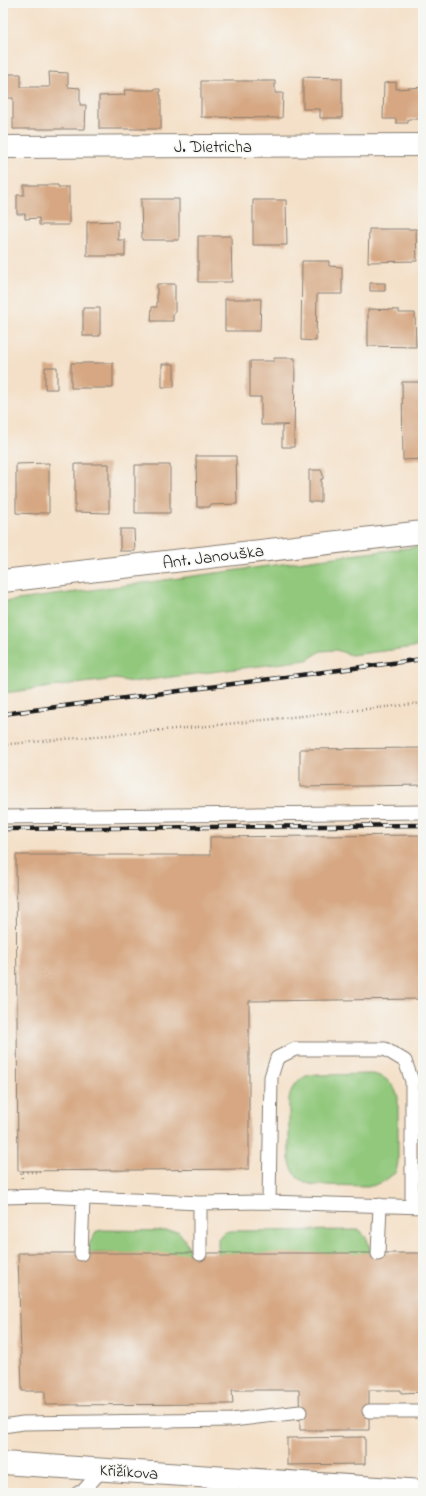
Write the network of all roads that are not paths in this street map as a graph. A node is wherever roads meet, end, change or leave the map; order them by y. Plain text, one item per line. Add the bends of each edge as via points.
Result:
1 (423, 146) edge
2 (3, 147) edge
3 (423, 532) edge
4 (3, 581) edge
5 (423, 812) edge
6 (3, 817) edge
7 (3, 1197) edge
8 (83, 1198) junction
9 (269, 1202) junction
10 (200, 1203) junction
11 (380, 1205) junction
12 (417, 1207) edge
13 (81, 1254) dead end
14 (200, 1254) dead end
15 (378, 1254) dead end
16 (369, 1411) dead end
17 (423, 1411) edge
18 (300, 1412) dead end
19 (3, 1426) edge
20 (3, 1463) edge
21 (102, 1470) junction
22 (423, 1491) edge
23 (78, 1493) edge

1 - 2 street, J. Dietricha
3 - 4 street, Ant. Janouška
5 - 6 lane
7 - 8 lane
8 - 10 lane
8 - 13 lane
9 - 10 lane
9 - 11 lane
9 - 12 lane via 271,1077 277,1058 295,1049 385,1049 405,1061 412,1081
10 - 14 lane
11 - 12 lane
11 - 15 lane
16 - 17 lane
18 - 19 lane via 232,1420 22,1423
20 - 21 street, Křižíkova
21 - 22 street, Křižíkova
21 - 23 lane via 83,1491

